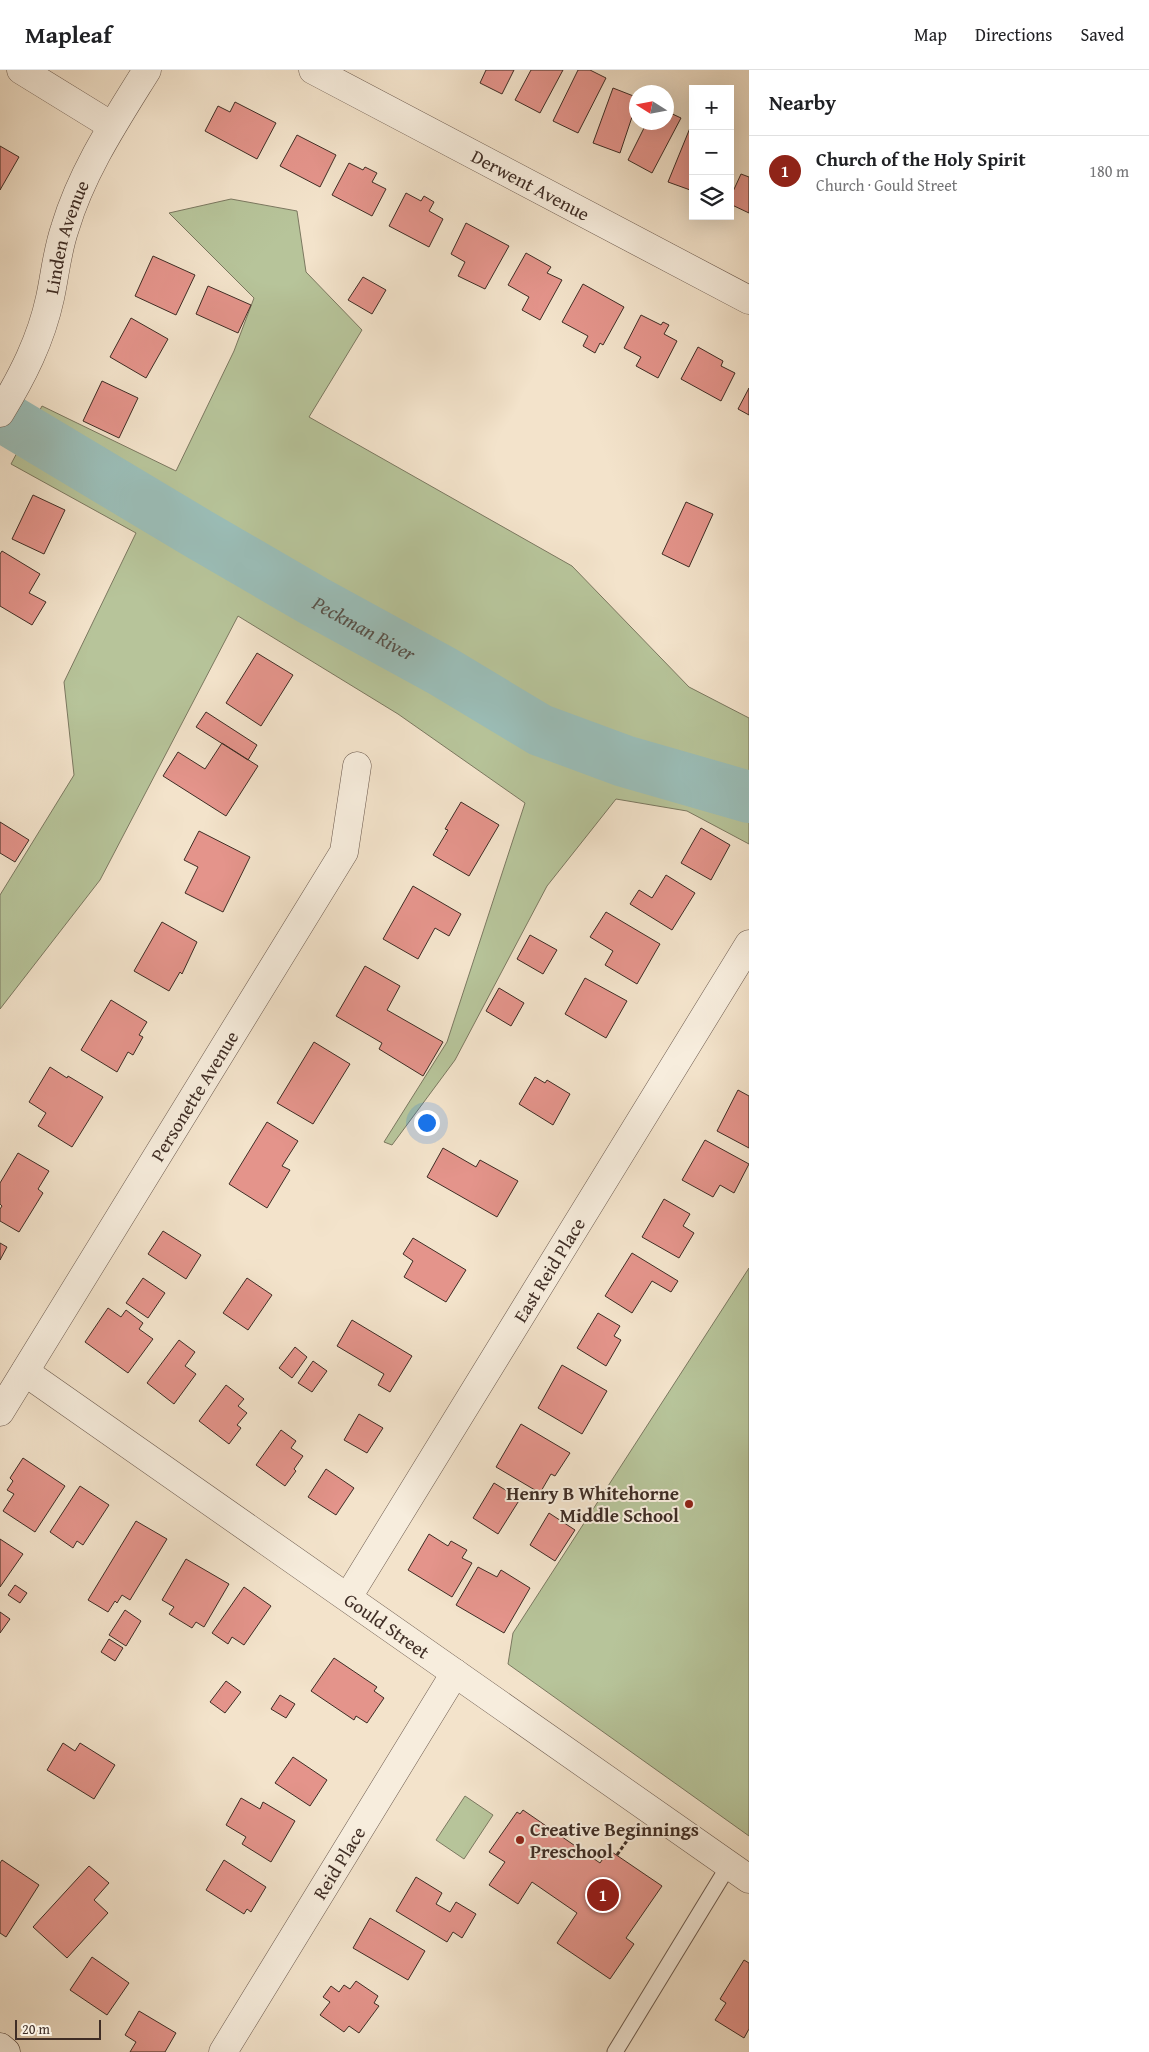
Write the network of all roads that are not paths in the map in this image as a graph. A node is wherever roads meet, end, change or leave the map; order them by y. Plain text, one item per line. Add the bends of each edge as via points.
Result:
1 (21, 70) edge
2 (147, 70) edge
3 (313, 70) edge
4 (112, 126) junction
5 (749, 300) edge
6 (6, 402) edge
7 (357, 766) dead end
8 (749, 944) edge
9 (26, 1372) junction
10 (0, 1412) edge
11 (348, 1597) junction
12 (455, 1673) junction
13 (739, 1872) edge
14 (0, 2047) edge
15 (6, 2052) edge
16 (223, 2052) edge
17 (615, 2052) edge

1 - 4 street
2 - 4 street, Linden Avenue
3 - 5 street, Derwent Avenue
4 - 6 street, Linden Avenue via 73,203 43,326 24,372
7 - 9 street, Personette Avenue via 344,852
8 - 11 street, East Reid Place
9 - 10 street, Personette Avenue
9 - 11 street, Gould Street
11 - 12 street, Gould Street
12 - 13 street, Gould Street
12 - 16 street, Reid Place
13 - 17 lane
14 - 15 street

